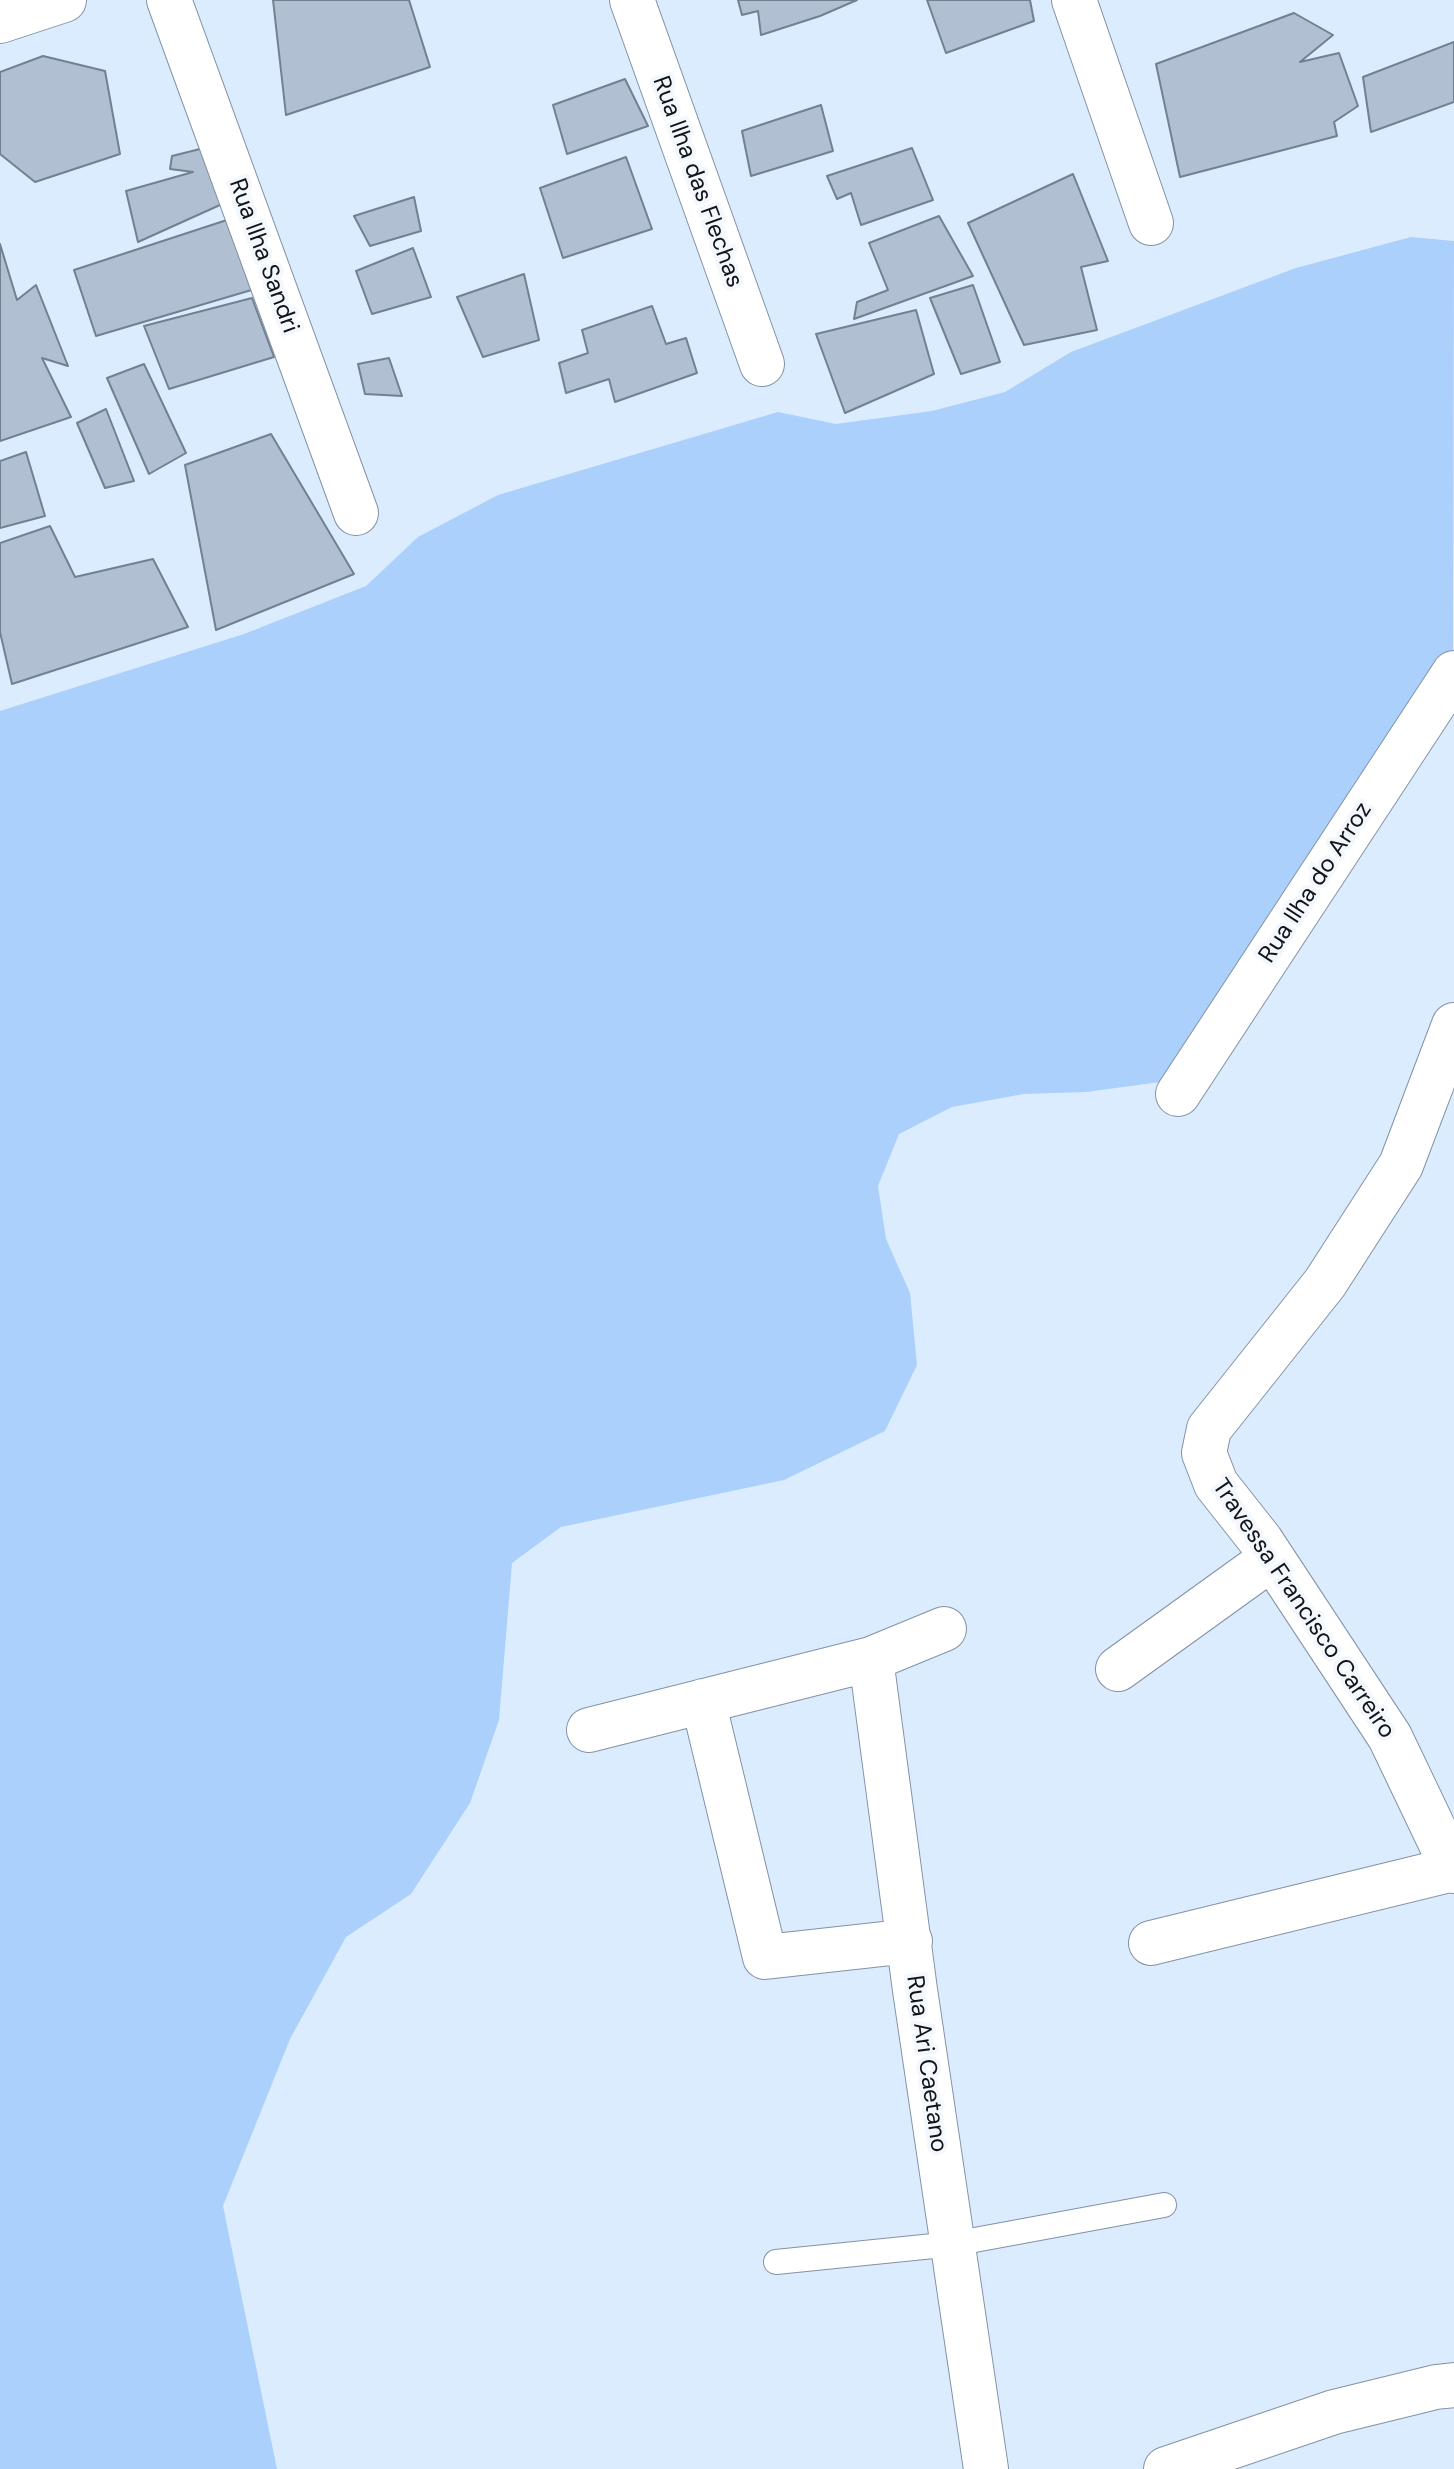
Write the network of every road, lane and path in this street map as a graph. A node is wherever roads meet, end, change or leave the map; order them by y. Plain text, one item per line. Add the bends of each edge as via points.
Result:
1 (64, 0) edge
2 (169, 0) edge
3 (632, 0) edge
4 (1074, 0) edge
5 (0, 21) edge
6 (1151, 223) dead end
7 (762, 364) dead end
8 (356, 513) dead end
9 (1454, 673) edge
10 (1454, 1025) edge
11 (1178, 1094) dead end
12 (1272, 1558) junction
13 (944, 1629) dead end
14 (871, 1659) junction
15 (1118, 1669) dead end
16 (703, 1701) junction
17 (589, 1730) dead end
18 (1453, 1870) edge
19 (910, 1941) junction
20 (1151, 1943) dead end
21 (1164, 2205) dead end
22 (953, 2244) junction
23 (776, 2262) dead end
24 (1454, 2385) edge
25 (986, 2469) edge
26 (1166, 2469) edge

1 - 5 street
2 - 8 street, Rua Ilha Sandri
3 - 7 street, Rua Ilha das Flechas
4 - 6 street
9 - 11 street, Rua Ilha do Arroz
10 - 12 street, Travessa Francisco Carreiro via 1401,1165 1325,1283 1209,1429 1204,1453 1216,1484
12 - 15 street
12 - 18 street, Travessa Francisco Carreiro via 1390,1737
13 - 14 street
14 - 16 street
14 - 19 street, Rua Ari Caetano
16 - 17 street
16 - 19 street via 765,1957
18 - 20 street
19 - 22 street, Rua Ari Caetano
21 - 22 lane
22 - 23 lane
22 - 25 street, Rua Ari Caetano
24 - 26 street via 1334,2412

